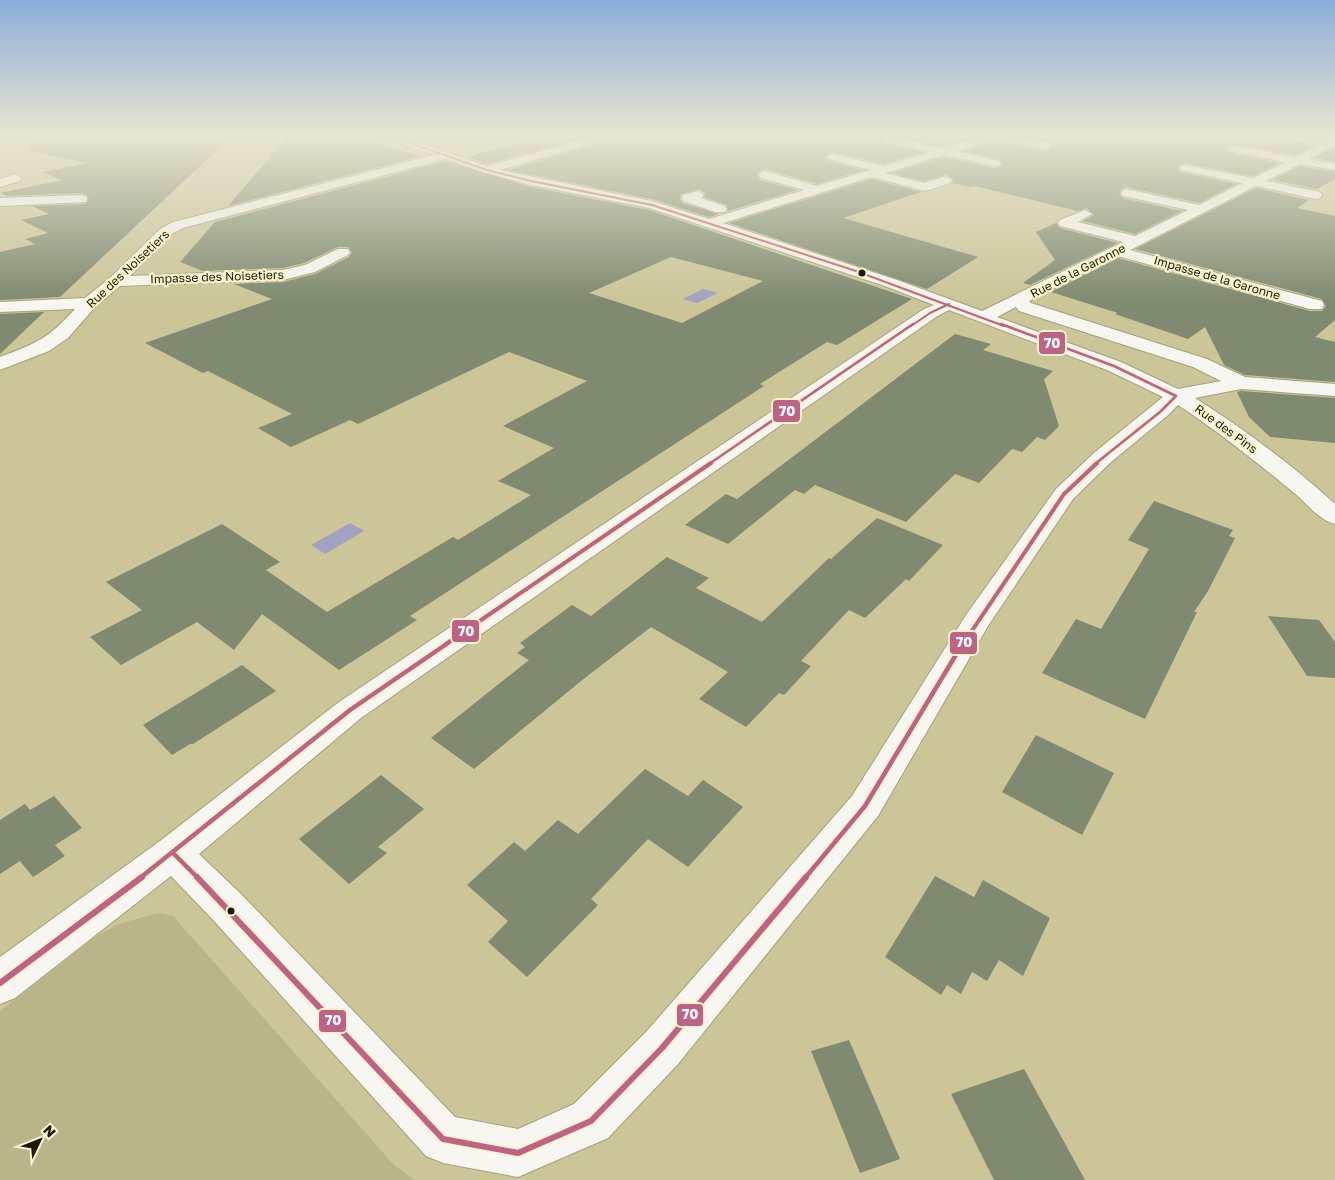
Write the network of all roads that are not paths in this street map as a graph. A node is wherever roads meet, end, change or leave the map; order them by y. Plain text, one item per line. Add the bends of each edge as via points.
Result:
1 (309, 191) edge
2 (582, 191) edge
3 (814, 191) edge
4 (1235, 191) edge
5 (1297, 191) edge
6 (1127, 193) dead end
7 (698, 195) dead end
8 (1316, 195) dead end
9 (80, 199) dead end
10 (0, 202) edge
11 (1200, 209) junction
12 (738, 214) junction
13 (1085, 214) dead end
14 (709, 223) junction
15 (1137, 241) junction
16 (1118, 251) junction
17 (342, 252) dead end
18 (116, 281) junction
19 (1019, 300) junction
20 (89, 303) junction
21 (948, 304) junction
22 (1316, 305) dead end
23 (0, 307) edge
24 (983, 317) junction
25 (0, 364) edge
26 (1241, 383) junction
27 (1335, 390) edge
28 (1176, 396) junction
29 (1335, 516) edge
30 (173, 854) junction
31 (0, 984) edge

1 - 18 street, Rue des Noisetiers via 178,225 165,232
2 - 14 street, Rue des Pins via 652,205
3 - 12 street
4 - 11 street, Rue de la Garonne
5 - 8 street
6 - 11 street
7 - 12 street via 688,198
9 - 10 street
11 - 15 street, Rue de la Garonne
12 - 14 street
13 - 15 street, Rue de la Garonne via 1065,223
14 - 21 street, Rue des Pins
15 - 16 street, Rue de la Garonne
16 - 19 street, Rue de la Garonne
16 - 22 street, Impasse de la Garonne
17 - 18 street, Impasse des Noisetiers via 310,269 283,276
18 - 20 street, Rue des Noisetiers
19 - 24 street, Rue de la Garonne
19 - 26 street via 1025,307 1200,363
20 - 23 street
20 - 25 street, Rue des Noisetiers via 62,334 43,347
21 - 24 street, Rue des Pins
21 - 30 street via 930,313 350,710
24 - 28 street, Rue des Pins via 1114,366
26 - 27 street
26 - 28 street
28 - 29 street, Rue des Pins via 1226,427
28 - 30 street via 1064,494 976,622 865,806 662,1048 591,1121 518,1153 443,1139 229,908
30 - 31 street

